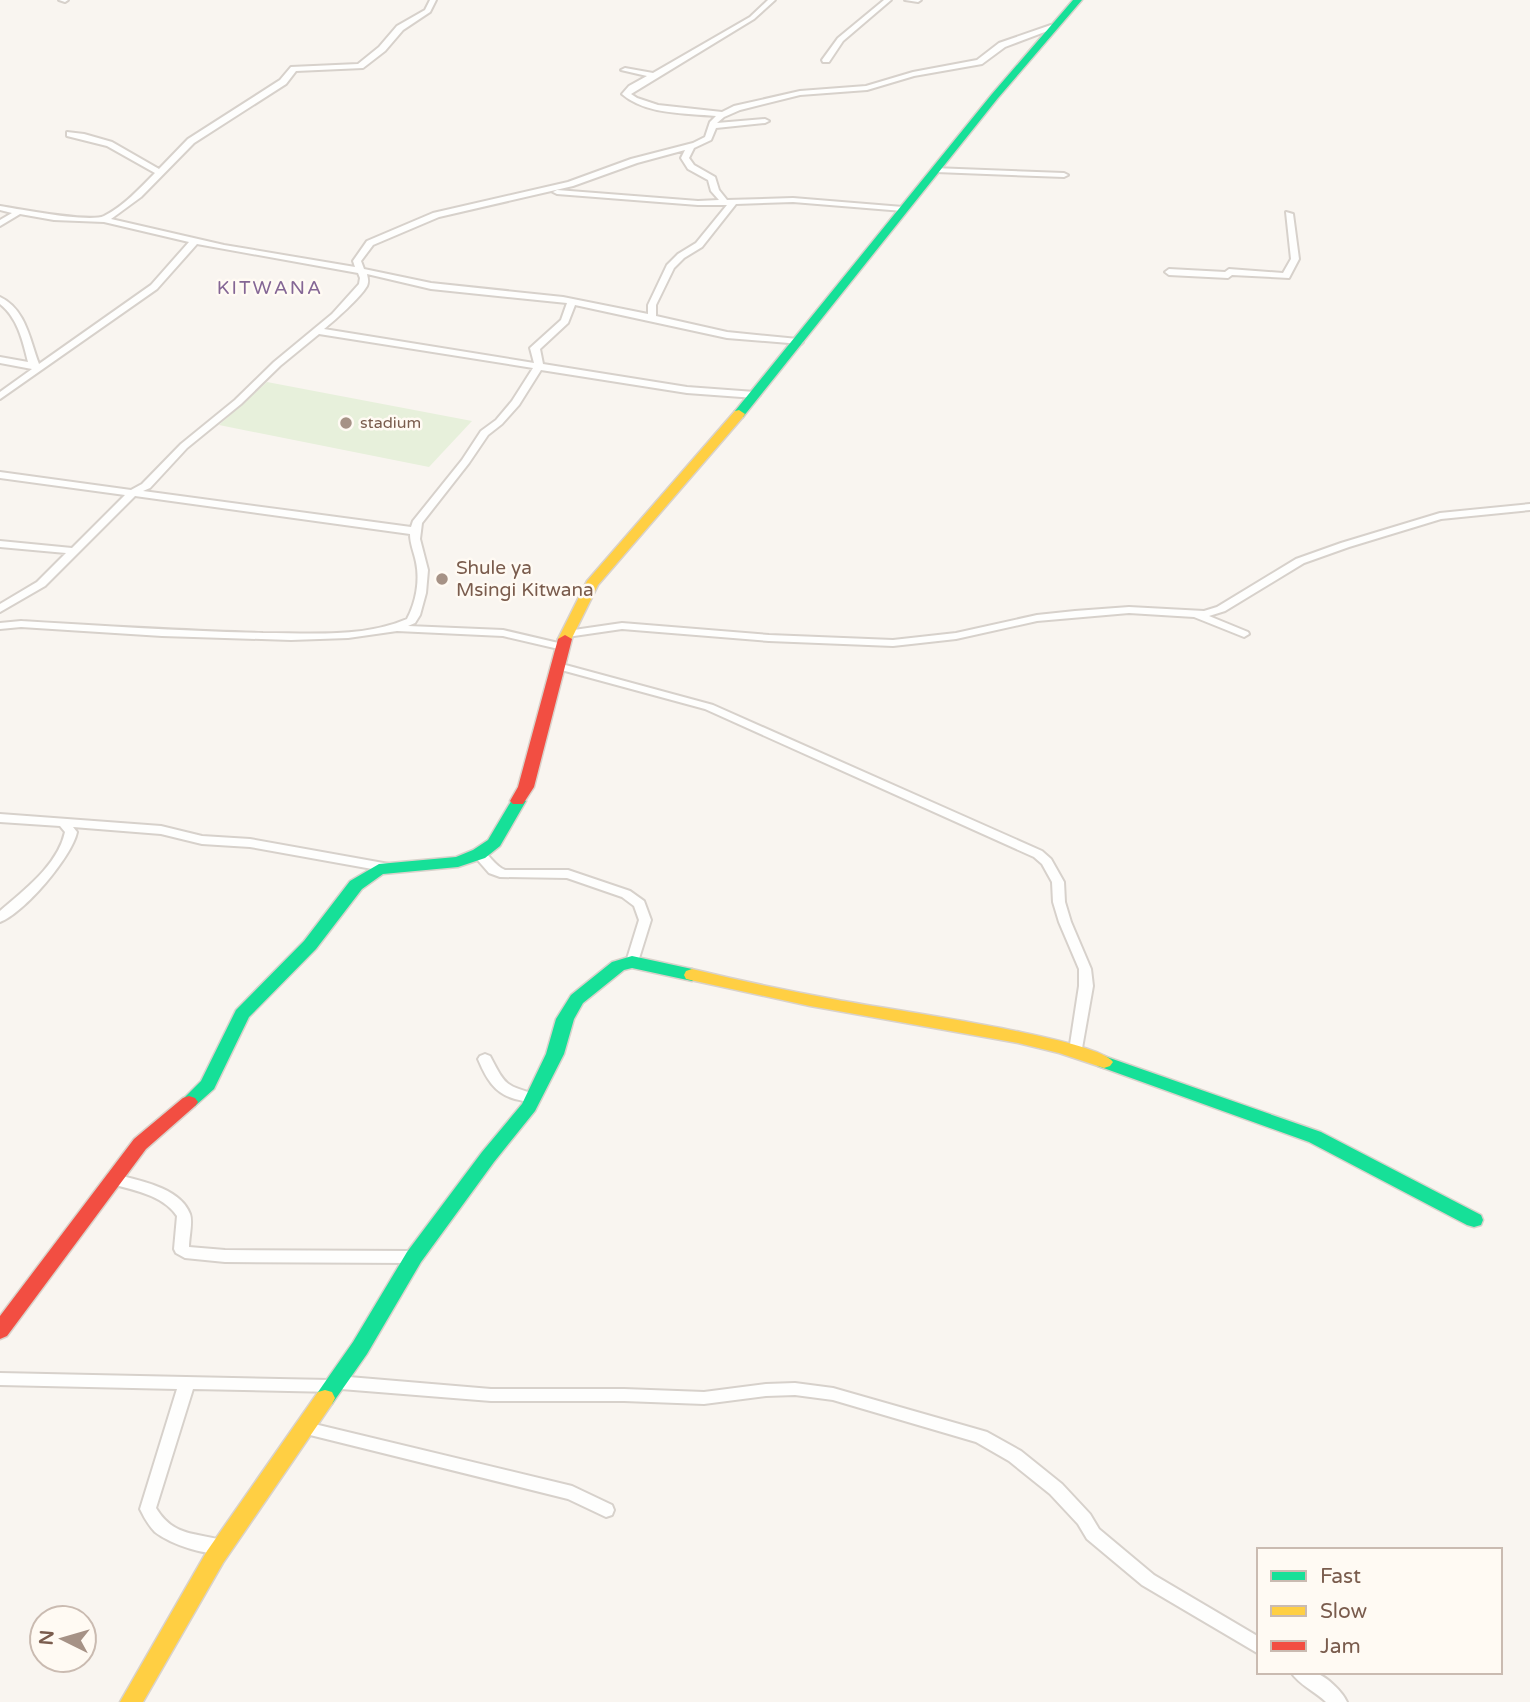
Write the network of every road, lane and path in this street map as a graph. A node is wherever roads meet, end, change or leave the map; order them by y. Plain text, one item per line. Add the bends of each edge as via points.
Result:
1 (433, 0) edge
2 (772, 0) edge
3 (888, 0) edge
4 (908, 0) edge
5 (918, 0) edge
6 (1078, 0) edge
7 (1054, 27) junction
8 (826, 60) dead end
9 (625, 70) dead end
10 (653, 75) junction
11 (723, 114) junction
12 (765, 121) dead end
13 (713, 125) junction
14 (70, 134) dead end
15 (691, 146) junction
16 (936, 170) junction
17 (161, 172) junction
18 (1064, 175) dead end
19 (535, 192) junction
20 (729, 203) junction
21 (0, 208) edge
22 (903, 209) junction
23 (17, 212) junction
24 (1290, 214) dead end
25 (104, 220) junction
26 (0, 223) edge
27 (384, 224) dead end
28 (395, 231) junction
29 (195, 241) junction
30 (360, 271) junction
31 (1168, 272) dead end
32 (0, 300) edge
33 (572, 302) junction
34 (652, 318) junction
35 (317, 331) junction
36 (764, 341) junction
37 (793, 348) junction
38 (0, 360) edge
39 (539, 366) junction
40 (36, 367) junction
41 (755, 395) junction
42 (0, 396) edge
43 (0, 475) edge
44 (133, 493) junction
45 (1530, 507) edge
46 (414, 531) junction
47 (0, 544) edge
48 (76, 551) junction
49 (0, 610) edge
50 (1195, 615) junction
51 (0, 626) edge
52 (400, 629) junction
53 (1244, 634) dead end
54 (565, 641) junction
55 (558, 666) junction
56 (0, 818) edge
57 (65, 825) junction
58 (479, 854) junction
59 (389, 868) junction
60 (0, 918) edge
61 (632, 962) junction
62 (1076, 1051) junction
63 (485, 1059) dead end
64 (533, 1098) junction
65 (113, 1179) junction
66 (1475, 1220) dead end
67 (414, 1257) junction
68 (0, 1331) edge
69 (0, 1379) edge
70 (187, 1383) junction
71 (336, 1384) junction
72 (306, 1428) junction
73 (606, 1510) dead end
74 (222, 1547) junction
75 (1257, 1645) edge
76 (1303, 1674) edge
77 (131, 1702) edge
78 (1338, 1702) edge

1 - 17 street via 428,11 400,28 364,63 294,69 283,82 191,141
2 - 10 street via 752,18
3 - 8 street via 840,39
4 - 5 street
6 - 7 street
7 - 11 street via 1002,45 978,62 867,88 778,97
7 - 16 street
9 - 10 street
10 - 11 street via 628,91 628,97 669,108
11 - 13 street
12 - 13 street
13 - 15 street via 708,138
14 - 17 street via 95,138
15 - 19 street
15 - 20 street via 685,158 691,167 712,179 715,191
16 - 18 street
16 - 22 street
17 - 25 street
19 - 20 street
19 - 28 street via 449,211
20 - 22 street via 793,200
20 - 34 street via 699,245 675,260 654,300
21 - 23 street
22 - 37 street
23 - 25 street
23 - 26 street
24 - 31 street via 1295,259 1286,276
25 - 29 street
27 - 28 street
28 - 30 street via 369,243 357,261
29 - 30 street
29 - 40 street via 154,288
30 - 33 street via 442,288
30 - 35 street via 363,285
32 - 40 street via 20,323
33 - 34 street
33 - 39 street via 565,321 535,348
34 - 36 street
35 - 39 street
35 - 44 street
36 - 37 street
36 - 37 street
37 - 41 street
38 - 40 street
39 - 41 street via 687,390
39 - 46 street via 516,403 484,433
40 - 42 street
41 - 54 street via 592,584
43 - 44 street
44 - 46 street
44 - 48 street
45 - 50 street via 1440,516 1345,545 1300,561 1221,608
46 - 52 street via 422,583 412,620
47 - 48 street
48 - 49 street via 41,584
50 - 53 street
50 - 54 street via 1129,610 1075,614 919,642 769,638 622,626
51 - 52 street via 290,636
52 - 54 street
54 - 55 street
55 - 58 street via 526,787 498,837
55 - 62 street via 709,707 1038,855 1058,882 1065,922 1085,969
56 - 57 street
57 - 59 street via 161,830
57 - 60 street via 71,839 60,858
58 - 59 street via 458,862
58 - 61 street via 493,870 504,874 568,874 626,894 640,904 645,920
59 - 65 street via 372,872 355,885 310,945 242,1014 208,1085 140,1144
61 - 62 street via 769,994
61 - 64 street via 606,974 577,999
62 - 66 street via 1315,1137
63 - 64 street via 499,1086
64 - 67 street
65 - 67 street via 178,1205 184,1216 180,1243 185,1252
65 - 68 street
67 - 71 street
69 - 70 street
70 - 71 street
70 - 74 street via 148,1508 172,1536
71 - 72 street
71 - 75 street via 491,1395 704,1398 766,1390 833,1394 981,1437 1015,1456 1056,1489 1093,1534 1147,1580
72 - 73 street via 554,1488
72 - 74 street
74 - 77 street
76 - 78 street

